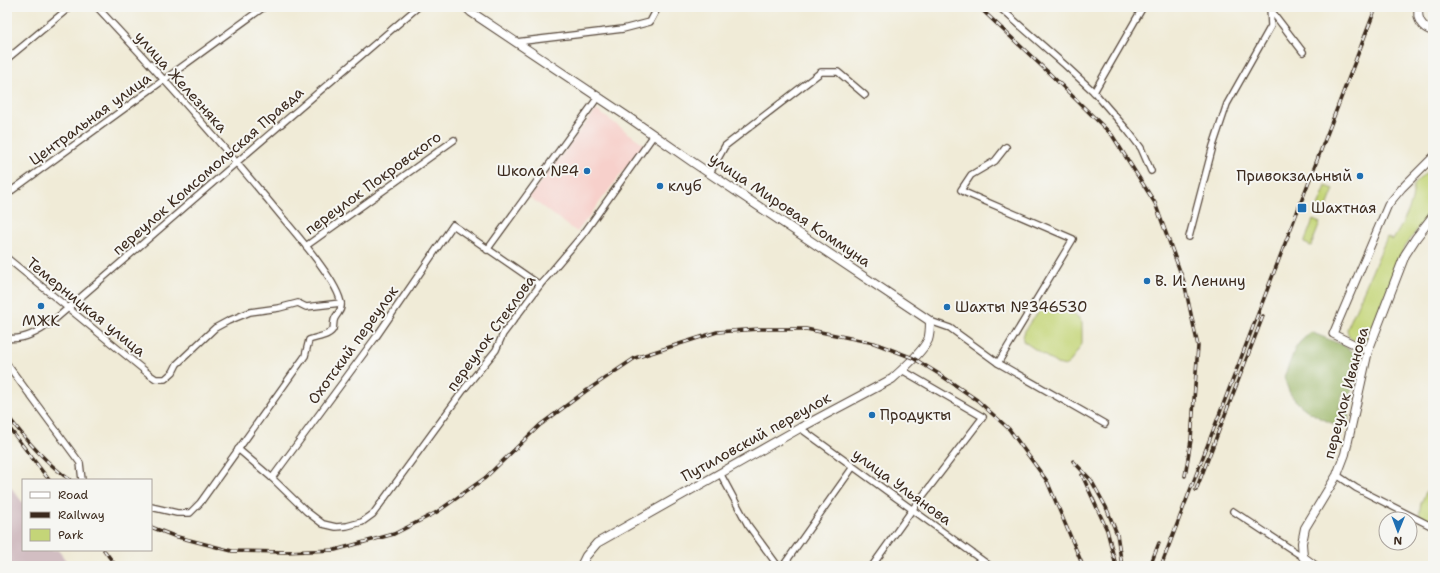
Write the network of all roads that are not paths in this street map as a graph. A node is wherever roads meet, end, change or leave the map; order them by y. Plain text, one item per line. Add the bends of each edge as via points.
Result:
1 (70, 7) edge
2 (97, 7) edge
3 (264, 7) edge
4 (418, 7) edge
5 (466, 7) edge
6 (658, 7) edge
7 (999, 7) edge
8 (1143, 7) edge
9 (1269, 7) edge
10 (1419, 8) edge
11 (1433, 31) edge
12 (516, 42) junction
13 (1303, 52) dead end
14 (7, 60) edge
15 (164, 79) junction
16 (1094, 92) junction
17 (865, 95) dead end
18 (598, 97) junction
19 (654, 135) junction
20 (454, 140) dead end
21 (1006, 148) dead end
22 (1433, 157) edge
23 (237, 162) junction
24 (1151, 171) dead end
25 (710, 173) junction
26 (7, 194) edge
27 (1433, 216) edge
28 (1189, 237) dead end
29 (306, 246) junction
30 (487, 250) junction
31 (7, 258) edge
32 (540, 285) junction
33 (341, 303) junction
34 (67, 308) junction
35 (930, 321) junction
36 (7, 338) edge
37 (1368, 351) junction
38 (998, 363) junction
39 (7, 364) edge
40 (902, 370) junction
41 (1105, 424) dead end
42 (800, 428) junction
43 (238, 449) junction
44 (853, 467) junction
45 (720, 473) junction
46 (1337, 475) junction
47 (272, 478) junction
48 (82, 479) edge
49 (152, 507) edge
50 (912, 510) junction
51 (1233, 511) dead end
52 (1433, 527) edge
53 (1303, 557) junction
54 (581, 566) edge
55 (778, 566) edge
56 (783, 566) edge
57 (872, 566) edge
58 (990, 566) edge
59 (1316, 566) edge

1 - 14 street
2 - 15 street, улица Железняка
3 - 15 street, Центральная улица
4 - 23 street, переулок Комсомольская Правда
5 - 12 main road, улица Мировая Коммуна
6 - 12 street via 650,22 624,29
7 - 16 street
8 - 16 street
9 - 13 street
9 - 28 street via 1271,26 1226,104 1212,146
10 - 11 main road via 1418,17 1421,24 1427,30
12 - 18 main road, улица Мировая Коммуна
15 - 23 street, улица Железняка
15 - 26 street, Центральная улица
16 - 24 street via 1141,148
17 - 25 street via 838,72 821,72 725,146
18 - 19 main road, улица Мировая Коммуна
18 - 30 street
19 - 25 main road, улица Мировая Коммуна
19 - 32 street, переулок Стеклова via 584,233
20 - 29 street, переулок Покровского
21 - 38 street via 995,161 971,175 961,190 1073,240
22 - 37 street via 1388,205 1333,334
23 - 29 street, улица Железняка
23 - 34 street, переулок Комсомольская Правда
25 - 35 main road, улица Мировая Коммуна
27 - 37 main road, переулок Иванова via 1405,255
29 - 33 street, улица Железняка via 336,287
30 - 32 street
30 - 47 street, Охотский переулок via 453,225 376,337
31 - 34 street, Темерницкая улица
32 - 47 street, переулок Стеклова via 503,334 496,350 373,514 362,522 336,527 323,524
33 - 34 street, Темерницкая улица via 306,307 298,303 250,312 228,321 215,328 165,379 156,379 150,375
33 - 43 street via 341,310 335,318 332,331 327,336 309,340 305,356
34 - 36 street, переулок Комсомольская Правда via 39,332
35 - 38 street, улица Мировая Коммуна via 950,328
35 - 40 main road, Путиловский переулок via 928,340
37 - 46 main road, переулок Иванова via 1349,441
38 - 41 street, улица Мировая Коммуна
39 - 48 street via 80,463
40 - 42 main road, Путиловский переулок via 892,379
40 - 50 street via 983,418
42 - 44 street, улица Ульянова
42 - 45 main road, Путиловский переулок
43 - 47 street
43 - 49 street via 190,513
44 - 50 street, улица Ульянова
44 - 56 street
45 - 54 main road, Путиловский переулок via 597,543
45 - 55 street via 748,525
46 - 52 street via 1356,488
46 - 53 main road, переулок Иванова via 1305,528 1302,542
50 - 57 street
50 - 58 street, улица Ульянова
51 - 53 street
53 - 59 main road

